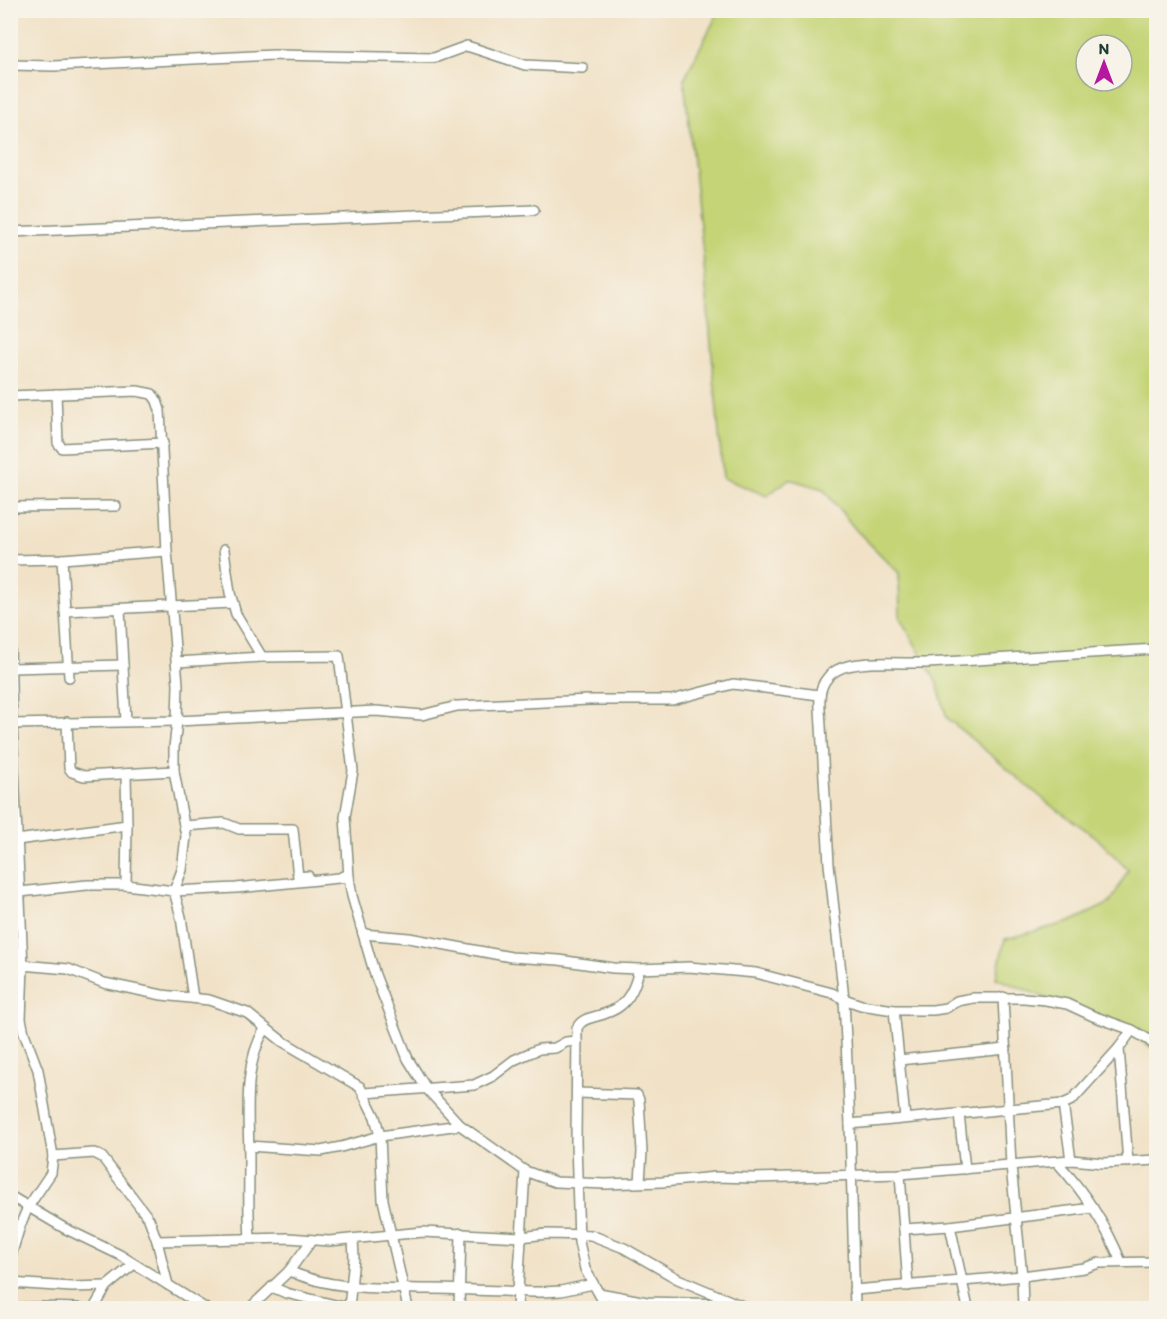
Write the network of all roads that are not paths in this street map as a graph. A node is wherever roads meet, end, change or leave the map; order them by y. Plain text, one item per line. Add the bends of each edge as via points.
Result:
1 (10, 65) edge
2 (583, 68) dead end
3 (534, 210) dead end
4 (10, 232) edge
5 (10, 342) edge
6 (10, 362) edge
7 (56, 394) junction
8 (10, 396) edge
9 (163, 443) junction
10 (116, 506) dead end
11 (10, 507) edge
12 (224, 550) dead end
13 (167, 551) junction
14 (62, 559) junction
15 (10, 560) edge
16 (233, 603) junction
17 (171, 606) junction
18 (120, 609) junction
19 (65, 611) junction
20 (10, 645) edge
21 (1156, 649) edge
22 (262, 657) junction
23 (176, 662) junction
24 (123, 666) junction
25 (68, 667) junction
26 (12, 668) edge
27 (69, 677) dead end
28 (819, 695) junction
29 (345, 712) junction
30 (177, 721) junction
31 (67, 722) junction
32 (126, 722) junction
33 (11, 724) edge
34 (174, 771) junction
35 (12, 773) edge
36 (126, 774) junction
37 (127, 825) junction
38 (184, 826) junction
39 (17, 840) junction
40 (349, 877) junction
41 (126, 885) junction
42 (174, 891) junction
43 (15, 893) edge
44 (363, 934) junction
45 (10, 964) edge
46 (23, 966) junction
47 (639, 969) junction
48 (1003, 997) junction
49 (193, 998) junction
50 (844, 999) junction
51 (894, 1010) junction
52 (265, 1029) junction
53 (1132, 1030) junction
54 (577, 1041) junction
55 (1156, 1047) edge
56 (1119, 1048) junction
57 (1006, 1049) junction
58 (899, 1060) junction
59 (426, 1089) junction
60 (364, 1093) junction
61 (577, 1093) junction
62 (1063, 1104) junction
63 (1009, 1110) junction
64 (959, 1114) junction
65 (905, 1119) junction
66 (850, 1124) junction
67 (460, 1125) junction
68 (380, 1136) junction
69 (249, 1146) junction
70 (53, 1156) junction
71 (1071, 1160) junction
72 (1156, 1160) edge
73 (1057, 1162) junction
74 (1128, 1162) junction
75 (1011, 1166) junction
76 (965, 1169) junction
77 (525, 1171) junction
78 (900, 1174) junction
79 (850, 1176) junction
80 (640, 1182) junction
81 (578, 1184) junction
82 (10, 1196) edge
83 (28, 1207) junction
84 (1093, 1208) junction
85 (1015, 1218) junction
86 (15, 1225) edge
87 (950, 1226) junction
88 (904, 1229) junction
89 (461, 1233) junction
90 (579, 1234) junction
91 (391, 1236) junction
92 (521, 1237) junction
93 (250, 1238) junction
94 (353, 1239) junction
95 (157, 1240) junction
96 (312, 1240) junction
97 (10, 1259) edge
98 (1121, 1262) junction
99 (1156, 1262) edge
100 (134, 1264) junction
101 (290, 1271) junction
102 (1022, 1276) junction
103 (962, 1281) junction
104 (10, 1283) edge
105 (593, 1284) junction
106 (168, 1285) junction
107 (351, 1285) junction
108 (107, 1286) junction
109 (908, 1286) junction
110 (272, 1287) junction
111 (403, 1290) junction
112 (459, 1290) junction
113 (854, 1290) junction
114 (518, 1292) junction
115 (599, 1293) junction
116 (736, 1304) junction
117 (14, 1308) edge
118 (78, 1308) edge
119 (94, 1308) edge
120 (205, 1308) edge
121 (250, 1308) edge
122 (348, 1308) edge
123 (408, 1308) edge
124 (459, 1308) edge
125 (517, 1308) edge
126 (607, 1308) edge
127 (747, 1308) edge
128 (855, 1308) edge
129 (968, 1308) edge
130 (1023, 1308) edge

1 - 2 street via 274,56 434,58 467,46 525,65
3 - 4 street
5 - 6 street
7 - 8 street
7 - 9 street via 152,394 160,410
7 - 9 street via 58,443 62,448
9 - 13 street
10 - 11 street
12 - 16 street
13 - 14 street
13 - 17 street
14 - 15 street
14 - 19 street
16 - 17 street
16 - 22 street
17 - 18 street
17 - 23 street
18 - 19 street
18 - 24 street
19 - 25 street
20 - 26 street
21 - 28 street via 850,666 829,676
22 - 23 street
22 - 29 street via 339,656
23 - 30 street
24 - 25 street
24 - 32 street
25 - 26 street
25 - 27 street
26 - 33 street
28 - 29 street via 733,684 672,700 458,706 422,715
28 - 50 street
29 - 30 street
29 - 40 street via 353,771 345,817
30 - 32 street
30 - 34 street
31 - 32 street
31 - 33 street
31 - 36 street via 72,772 84,776
33 - 35 street
34 - 36 street
34 - 38 street
35 - 39 street
36 - 37 street
37 - 39 street
37 - 41 street
38 - 40 street via 224,823 239,829 293,830 298,877
38 - 42 street via 185,854
39 - 43 street
40 - 42 street
40 - 44 street
41 - 42 street
41 - 43 street
42 - 49 street
43 - 46 street
44 - 47 street via 409,938 511,957
44 - 59 street via 408,1059
45 - 46 street
46 - 49 street via 68,969 123,987
46 - 70 street via 21,1019 38,1070
47 - 50 street via 689,966 756,973
47 - 54 street via 631,996 615,1011 580,1022
48 - 51 street via 973,998 933,1010
48 - 53 street via 1067,1004
48 - 57 street
49 - 52 street via 247,1013
50 - 51 street
50 - 66 street
51 - 58 street
52 - 60 street
52 - 69 street via 252,1062
53 - 55 street
53 - 56 street
54 - 59 street via 525,1055 474,1085
54 - 61 street
56 - 62 street via 1072,1100
56 - 74 street
57 - 58 street
57 - 63 street
58 - 65 street
59 - 60 street
59 - 67 street
60 - 68 street
61 - 80 street via 637,1095 642,1152
61 - 81 street
62 - 63 street
62 - 71 street
63 - 64 street
63 - 75 street
64 - 65 street
64 - 76 street
65 - 66 street
66 - 79 street
67 - 68 street
67 - 77 street
68 - 69 street via 321,1151
68 - 91 street via 383,1200
69 - 93 street
70 - 83 street via 51,1173
70 - 95 street via 94,1153 102,1157 149,1219
71 - 73 street
71 - 74 street
72 - 74 street
73 - 75 street
73 - 84 street
75 - 76 street
75 - 85 street
76 - 78 street
77 - 81 street via 555,1182
77 - 92 street
78 - 79 street
78 - 88 street
79 - 80 street
79 - 113 street
80 - 81 street
81 - 90 street
82 - 83 street
83 - 86 street
83 - 100 street
84 - 85 street
84 - 98 street
85 - 87 street
85 - 102 street
86 - 97 street
87 - 88 street
87 - 103 street
88 - 109 street
89 - 91 street
89 - 92 street
89 - 112 street
90 - 92 street
90 - 105 street via 580,1255
90 - 116 street via 602,1238 678,1279
91 - 94 street
91 - 111 street
92 - 114 street
93 - 95 street
93 - 96 street
94 - 96 street
94 - 107 street
95 - 106 street
96 - 101 street
98 - 99 street
98 - 102 street
100 - 106 street
100 - 108 street
101 - 107 street via 313,1280
101 - 110 street
102 - 103 street
102 - 130 street
103 - 109 street
103 - 129 street
104 - 108 street
105 - 114 street via 561,1291
105 - 115 street
106 - 120 street
107 - 111 street
107 - 122 street
108 - 119 street
109 - 113 street
110 - 121 street
110 - 122 street
111 - 112 street
111 - 123 street
112 - 114 street
112 - 124 street
113 - 128 street
114 - 125 street
115 - 116 street via 647,1302
115 - 126 street
116 - 127 street
117 - 118 street

